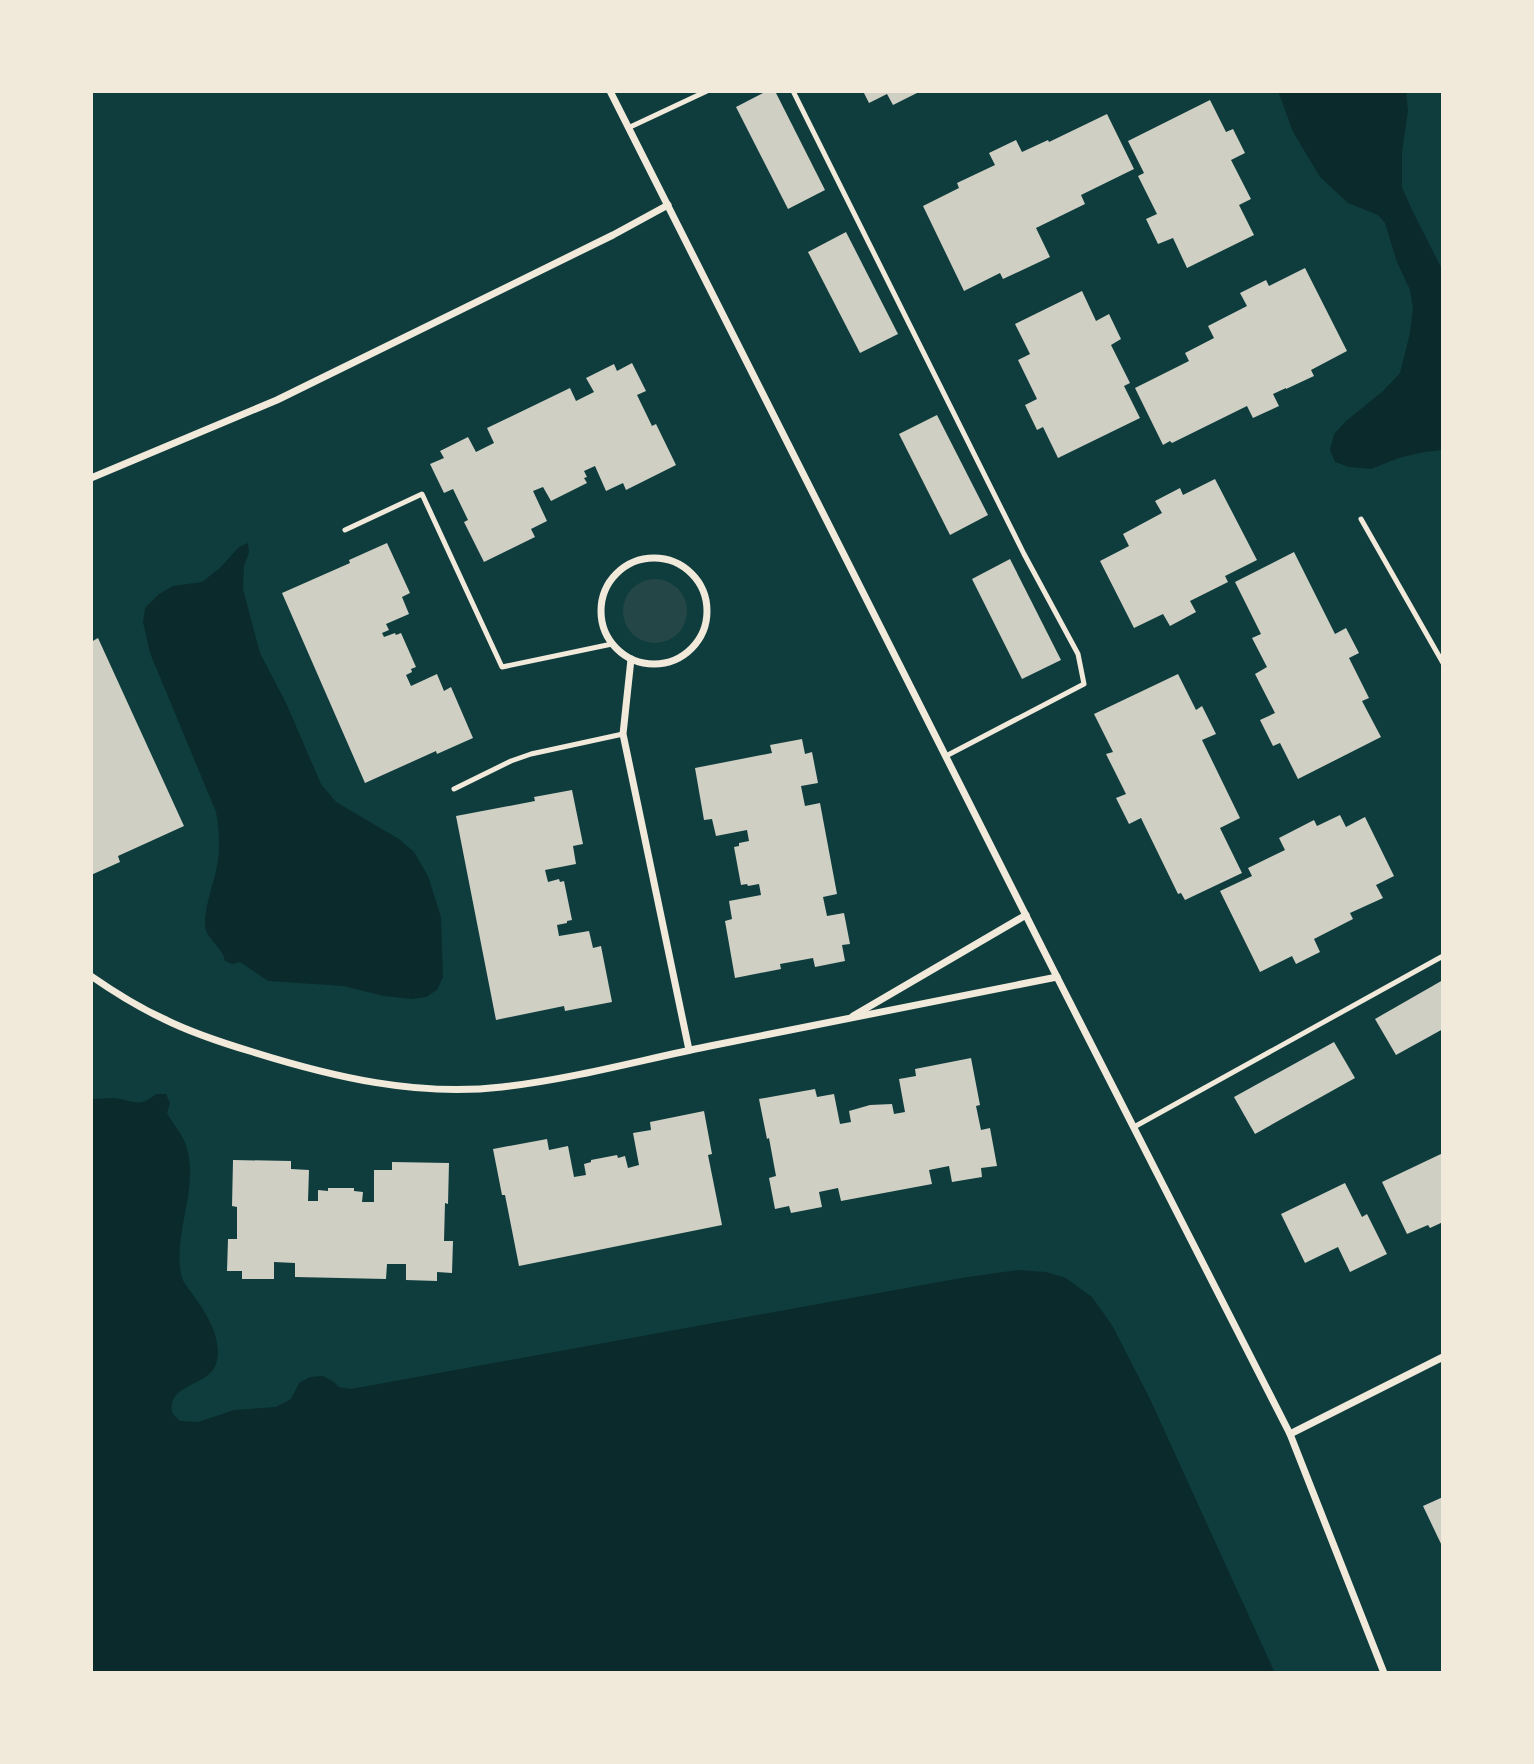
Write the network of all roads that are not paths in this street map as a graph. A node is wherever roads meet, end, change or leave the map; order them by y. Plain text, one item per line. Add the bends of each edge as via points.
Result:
1 (610, 91) edge
2 (707, 91) edge
3 (793, 91) edge
4 (628, 128) junction
5 (668, 205) junction
6 (91, 478) edge
7 (1361, 519) dead end
8 (345, 530) dead end
9 (612, 644) junction
10 (631, 659) junction
11 (1443, 663) edge
12 (623, 734) junction
13 (946, 755) junction
14 (454, 789) dead end
15 (1026, 915) junction
16 (1443, 956) edge
17 (91, 976) edge
18 (1057, 977) junction
19 (846, 1019) junction
20 (688, 1050) junction
21 (1134, 1127) junction
22 (1443, 1357) edge
23 (1290, 1434) junction
24 (1384, 1673) edge

1 - 4 street
2 - 4 lane
3 - 13 lane via 1077,654 1083,684
4 - 5 street
5 - 6 street via 277,400
5 - 13 street
7 - 11 lane
8 - 9 lane via 422,494 502,667
9 - 10 street
9 - 10 street via 601,610 604,592 627,564 663,558 694,574 708,608 698,643 667,663
10 - 12 street
12 - 14 lane via 531,754
12 - 20 street
13 - 15 street
15 - 18 street
15 - 19 street
16 - 21 lane
17 - 20 street via 166,1020 230,1045 307,1069 375,1083 440,1090 500,1087
18 - 19 street
18 - 21 street
19 - 20 street
21 - 23 street
22 - 23 street
23 - 24 street

